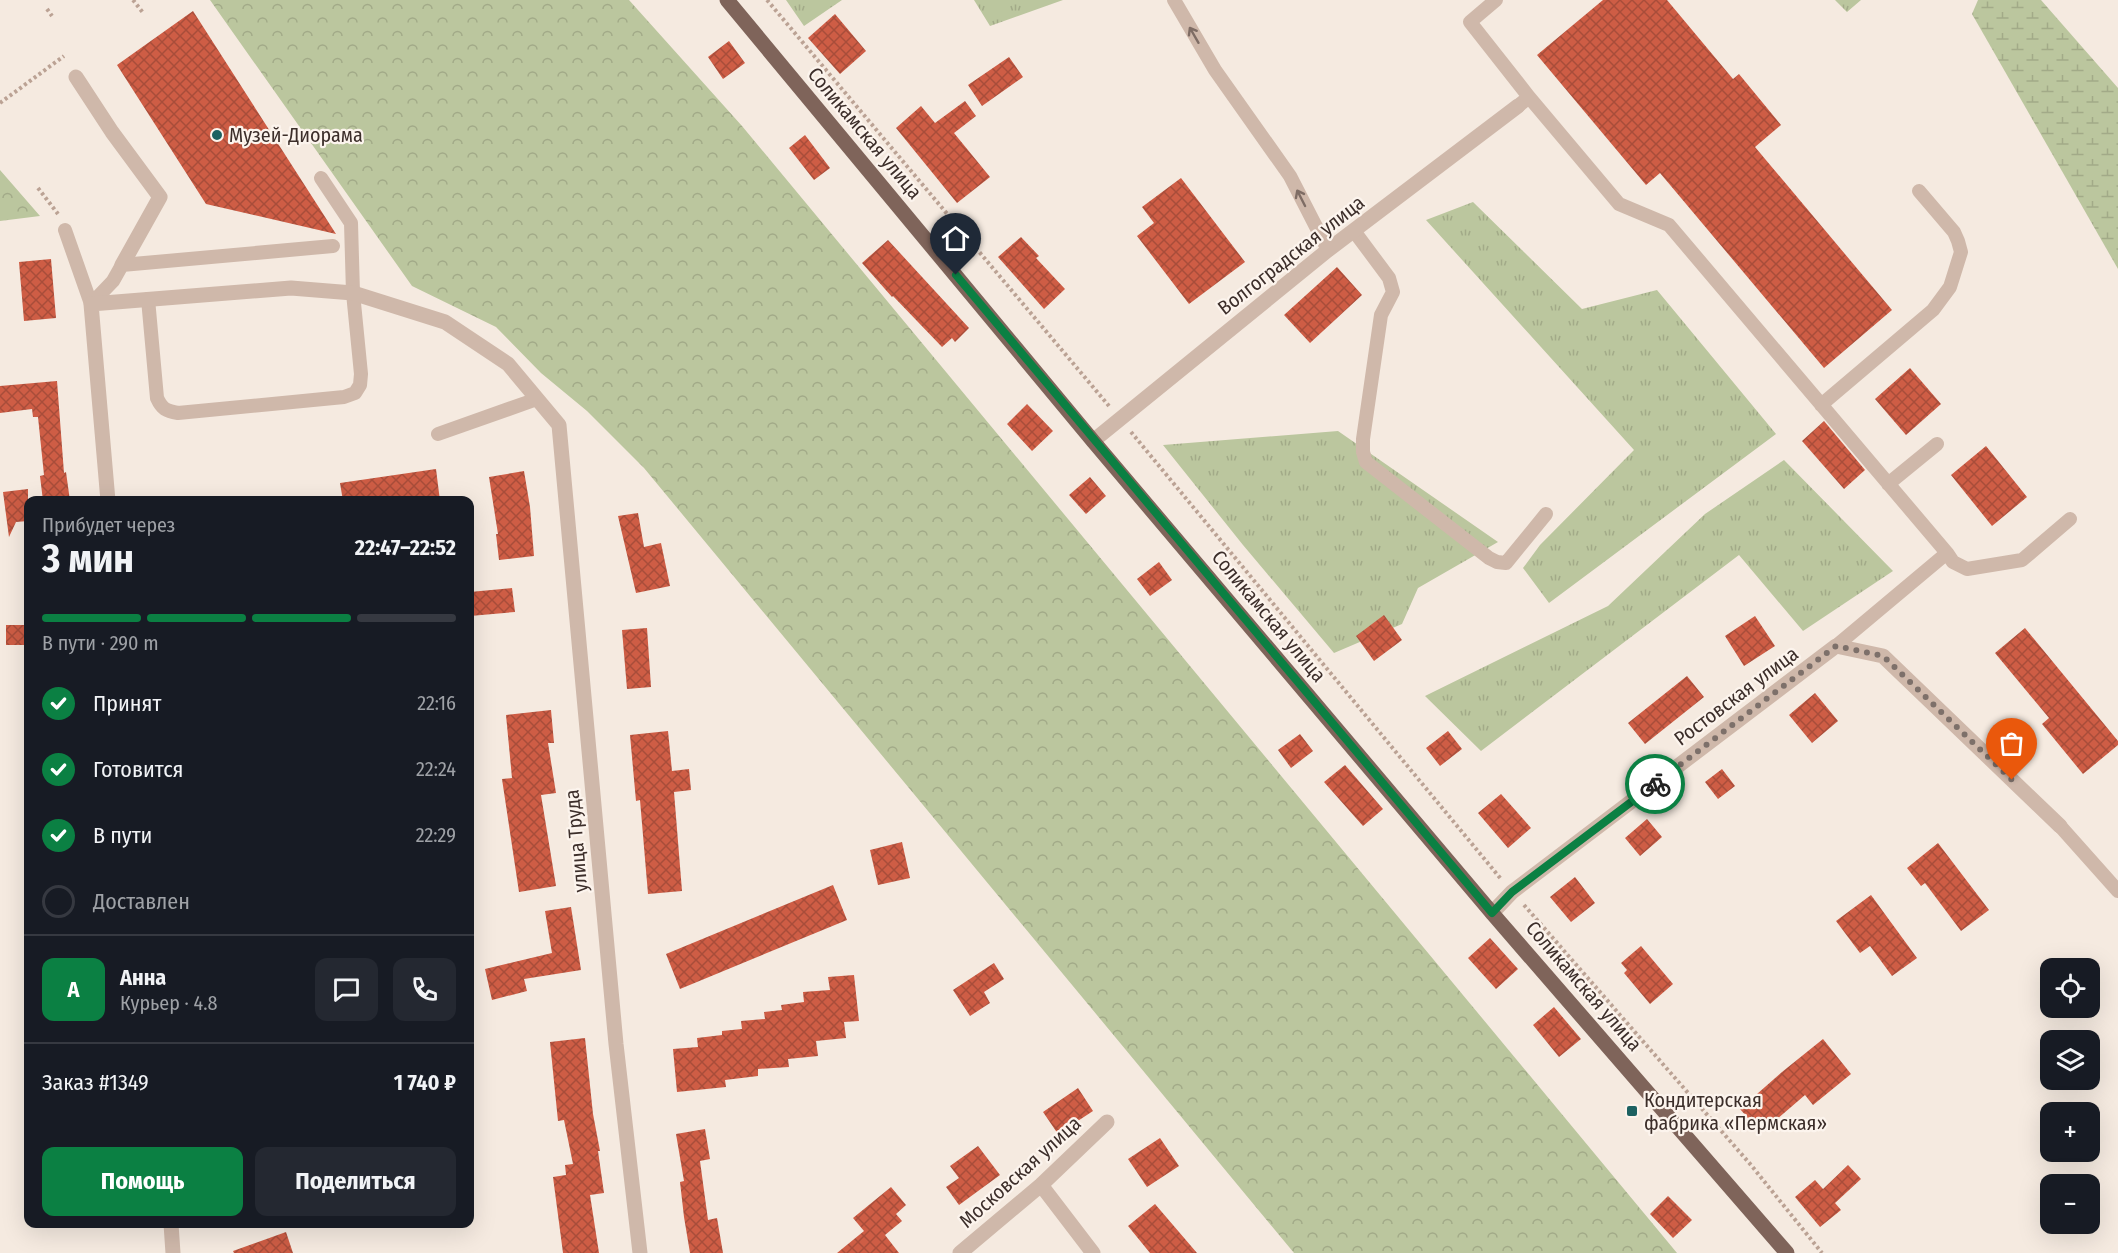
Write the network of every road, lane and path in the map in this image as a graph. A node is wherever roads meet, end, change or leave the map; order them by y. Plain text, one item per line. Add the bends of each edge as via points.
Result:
1 (133, 0) edge
2 (727, 0) edge
3 (768, 0) edge
4 (1174, 0) edge
5 (1496, 0) edge
6 (47, 9) dead end
7 (144, 14) dead end
8 (52, 16) dead end
9 (64, 56) dead end
10 (76, 77) dead end
11 (1523, 101) junction
12 (0, 103) edge
13 (321, 178) dead end
14 (38, 188) dead end
15 (1919, 191) dead end
16 (63, 223) joint
17 (1354, 231) junction
18 (333, 246) dead end
19 (1328, 250) junction
20 (122, 265) junction
21 (353, 293) junction
22 (148, 299) junction
23 (91, 304) junction
24 (537, 399) junction
25 (1821, 405) junction
26 (1120, 419) junction
27 (438, 434) dead end
28 (1093, 441) junction
29 (1937, 444) dead end
30 (1888, 484) junction
31 (108, 496) edge
32 (1545, 514) dead end
33 (2070, 519) dead end
34 (1947, 553) junction
35 (1836, 646) junction
36 (2060, 826) joint
37 (2118, 891) edge
38 (1512, 892) junction
39 (1492, 913) junction
40 (1107, 1122) dead end
41 (1041, 1185) junction
42 (171, 1228) edge
43 (173, 1253) edge
44 (640, 1253) edge
45 (960, 1253) edge
46 (1093, 1253) edge
47 (1787, 1253) edge
48 (1822, 1253) edge

1 - 7 path
2 - 28 main road, Соликамская улица
3 - 26 path
19 -> 4 lane via 1290,176 1215,70
5 - 11 lane via 1470,22
6 - 8 path
9 - 12 path
10 - 20 street via 160,197
11 - 17 street, Волгоградская улица
11 - 25 lane via 1619,204 1669,225
13 - 21 lane via 351,223
14 - 16 path
15 - 25 lane via 1958,241 1961,252 1950,287 1933,310
16 - 23 lane
17 - 19 street, Волгоградская улица
17 - 32 lane via 1389,278 1393,292 1381,315 1363,439 1366,462 1497,562 1506,563
18 - 20 lane
19 - 26 street, Волгоградская улица
20 - 23 lane
21 - 22 street via 291,288
21 - 22 lane via 361,374 355,393 177,413 161,407 157,398
21 - 24 street via 445,321 508,364
22 - 23 street
23 - 31 street
24 - 27 lane
24 - 44 street, улица Труда via 559,425 616,1044
25 - 30 lane
26 - 28 street, Волгоградская улица
26 - 38 path
28 - 39 main road, Соликамская улица
29 - 30 lane
30 - 34 lane
33 - 34 lane via 2022,560 1967,568 1953,562
34 - 35 lane
35 - 36 street via 1883,656
35 - 38 street, Ростовская улица
36 - 37 lane
38 - 39 street, Ростовская улица
38 - 48 path via 1751,1165
39 - 47 main road, Соликамская улица
40 - 41 street, Московская улица
41 - 45 street, Московская улица
41 - 46 street
42 - 43 street

